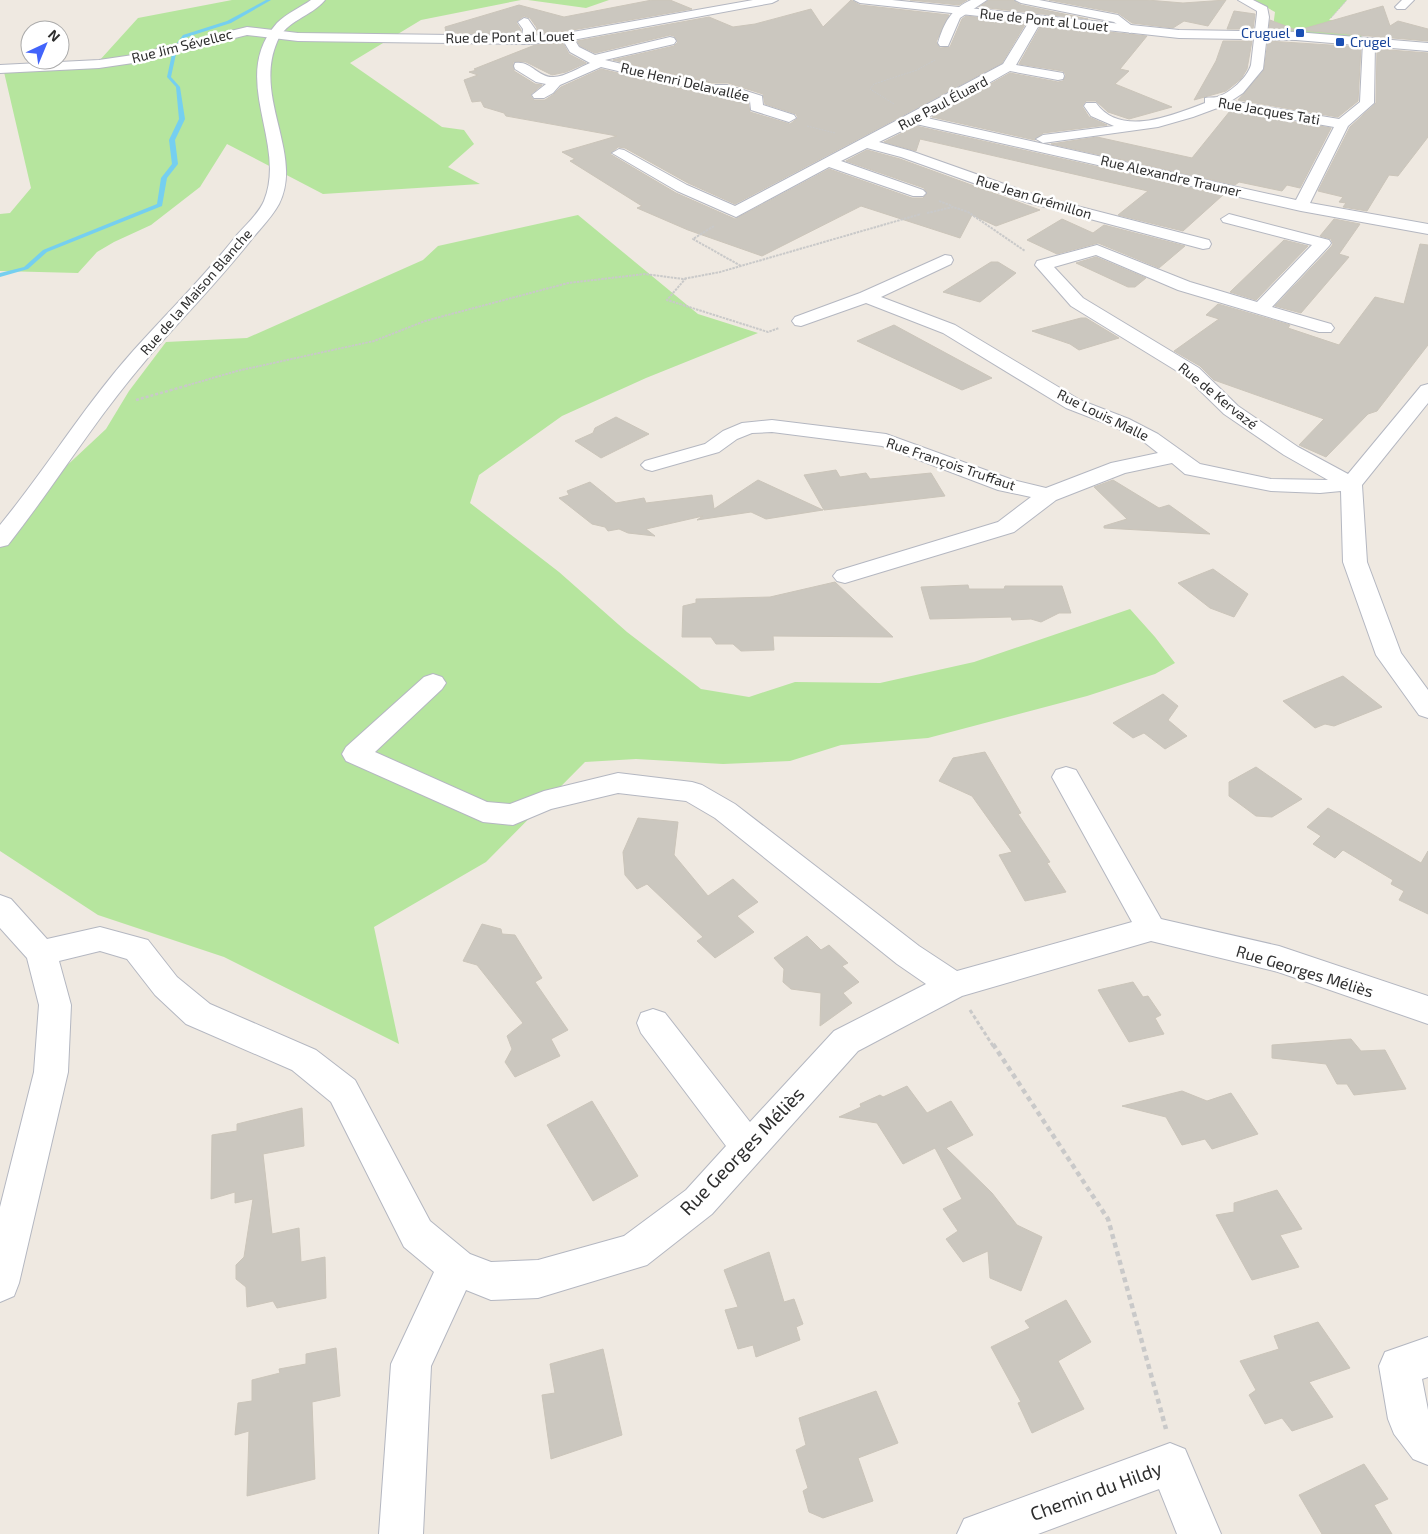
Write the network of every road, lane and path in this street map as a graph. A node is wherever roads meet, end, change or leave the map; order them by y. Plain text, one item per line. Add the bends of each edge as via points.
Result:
1 (319, 0) edge
2 (772, 0) edge
3 (860, 0) edge
4 (981, 0) edge
5 (1021, 0) edge
6 (1244, 0) edge
7 (957, 11) junction
8 (1036, 20) junction
9 (524, 22) dead end
10 (1130, 29) junction
11 (275, 34) junction
12 (1260, 36) junction
13 (568, 38) junction
14 (528, 40) junction
15 (670, 41) dead end
16 (1369, 42) junction
17 (944, 43) joint
18 (1428, 47) edge
19 (597, 61) junction
20 (520, 66) dead end
21 (1008, 67) junction
22 (0, 69) edge
23 (1058, 76) dead end
24 (555, 82) junction
25 (539, 95) dead end
26 (1196, 99) dead end
27 (1220, 102) junction
28 (1091, 106) dead end
29 (919, 117) junction
30 (789, 118) joint
31 (1342, 124) junction
32 (1129, 128) junction
33 (1079, 136) junction
34 (1019, 142) junction
35 (866, 143) junction
36 (1062, 152) junction
37 (619, 153) dead end
38 (828, 162) junction
39 (918, 193) dead end
40 (1256, 195) junction
41 (1301, 206) junction
42 (736, 212) junction
43 (1229, 220) junction
44 (1428, 229) edge
45 (1203, 244) junction
46 (1190, 255) dead end
47 (945, 260) dead end
48 (1043, 265) junction
49 (741, 266) junction
50 (686, 278) junction
51 (866, 296) junction
52 (1260, 309) junction
53 (801, 321) joint
54 (1325, 328) dead end
55 (1428, 390) edge
56 (100, 404) junction
57 (1176, 456) junction
58 (652, 465) dead end
59 (1351, 484) junction
60 (1048, 495) junction
61 (0, 540) edge
62 (845, 576) dead end
63 (433, 683) dead end
64 (1428, 709) edge
65 (1066, 777) dead end
66 (0, 907) edge
67 (1151, 929) junction
68 (41, 953) junction
69 (953, 985) junction
70 (1428, 1010) edge
71 (653, 1023) dead end
72 (748, 1147) junction
73 (457, 1267) junction
74 (0, 1283) edge
75 (1428, 1357) edge
76 (1428, 1444) edge
77 (1170, 1464) junction
78 (401, 1534) edge
79 (979, 1534) edge
80 (1199, 1534) edge

1 - 11 street, Rue de la Maison Blanche via 294,15
2 - 13 street, Rue de Pont al Louet
3 - 7 street, Rue de Pont al Louet
4 - 7 street, Rue de Pont al Louet
5 - 10 street, Rue de Pont al Louet via 1118,18
6 - 12 street via 1263,9
7 - 8 street, Rue de Pont al Louet
7 - 17 street
8 - 10 street, Rue de Pont al Louet
8 - 21 street, Rue Paul Éluard
9 - 14 street
10 - 12 street, Rue de Pont al Louet
11 - 14 street, Rue de Pont al Louet
11 - 22 street, Rue Jim Sévellec via 241,32 161,54 99,64
11 - 56 street, Rue de la Maison Blanche via 264,66 263,90 278,159 279,180 271,204 210,280 139,356
12 - 16 street, Rue de Pont al Louet
12 - 27 street via 1255,72
13 - 14 street, Rue de Pont al Louet
13 - 19 street, Rue Henri Delavallée via 574,49
15 - 19 street
16 - 18 street, Rue de Pont al Louet
16 - 31 street via 1366,103
17 - 29 path via 941,55 932,62 874,84 870,89
19 - 24 street, Rue Henri Delavallée
19 - 30 street, Rue Henri Delavallée via 711,89 728,89 757,99 756,107
20 - 24 street via 541,79
21 - 23 street
21 - 29 street, Rue Paul Éluard
24 - 25 street, Rue Henri Delavallée
26 - 27 street, Rue Jacques Tati
27 - 31 street, Rue Jacques Tati
27 - 32 street via 1181,116
28 - 32 street via 1096,113
29 - 34 street, Rue Alexandre Trauner
29 - 35 street, Rue Paul Éluard
30 - 35 path via 814,129 850,135 852,140
31 - 41 street
32 - 33 street
33 - 34 street
33 - 36 street
34 - 36 street, Rue Alexandre Trauner
35 - 38 street, Rue Paul Éluard
35 - 45 street, Rue Jean Grémillon via 1032,199
36 - 40 street, Rue Alexandre Trauner
37 - 42 street via 682,188
38 - 39 street
38 - 42 street, Rue Paul Éluard
40 - 41 street, Rue Alexandre Trauner
40 - 43 street
41 - 44 street, Rue Alexandre Trauner
42 - 49 path via 693,239
43 - 45 street
43 - 52 street via 1324,243
45 - 46 street
47 - 51 street
48 - 49 path via 968,212 953,207
48 - 52 street via 1097,250 1171,271 1184,286
48 - 59 street, Rue de Kervazé via 1077,302 1192,372 1231,410 1291,451
49 - 50 path
50 - 53 path via 667,300 768,332
50 - 56 path via 645,274 568,283 444,316 374,341 237,372 121,404
51 - 53 street
51 - 57 street, Rue Louis Malle via 948,330 1073,404 1122,423
52 - 54 street
55 - 59 street
56 - 61 street, Rue de la Maison Blanche
57 - 59 street, Rue Louis Malle via 1193,469 1271,485 1320,487
57 - 60 street, Rue François Truffaut via 1119,468
58 - 60 street, Rue François Truffaut via 712,448 749,427 772,426 886,440 1006,484
59 - 64 street via 1355,562 1389,655
60 - 62 street, Rue François Truffaut via 1006,527
63 - 69 street via 356,754 483,812 513,815 544,801 618,783 692,792 725,811 908,954
65 - 67 street
66 - 68 street
67 - 69 street, Rue Georges Méliès
67 - 70 street, Rue Georges Méliès via 1279,959
68 - 73 street, Rue Georges Méliès via 100,939 137,948 166,986 198,1014 304,1060 343,1091 417,1234
68 - 74 street via 55,1005 51,1072
69 - 72 street, Rue Georges Méliès via 846,1042
69 - 77 path via 1108,1219 1165,1421
71 - 72 street
72 - 73 street, Rue Georges Méliès via 699,1202 634,1252 538,1279 491,1281
73 - 78 street via 411,1364
75 - 76 street via 1399,1366 1409,1419
77 - 79 street, Chemin du Hildy
77 - 80 street, Chemin du Hildy

